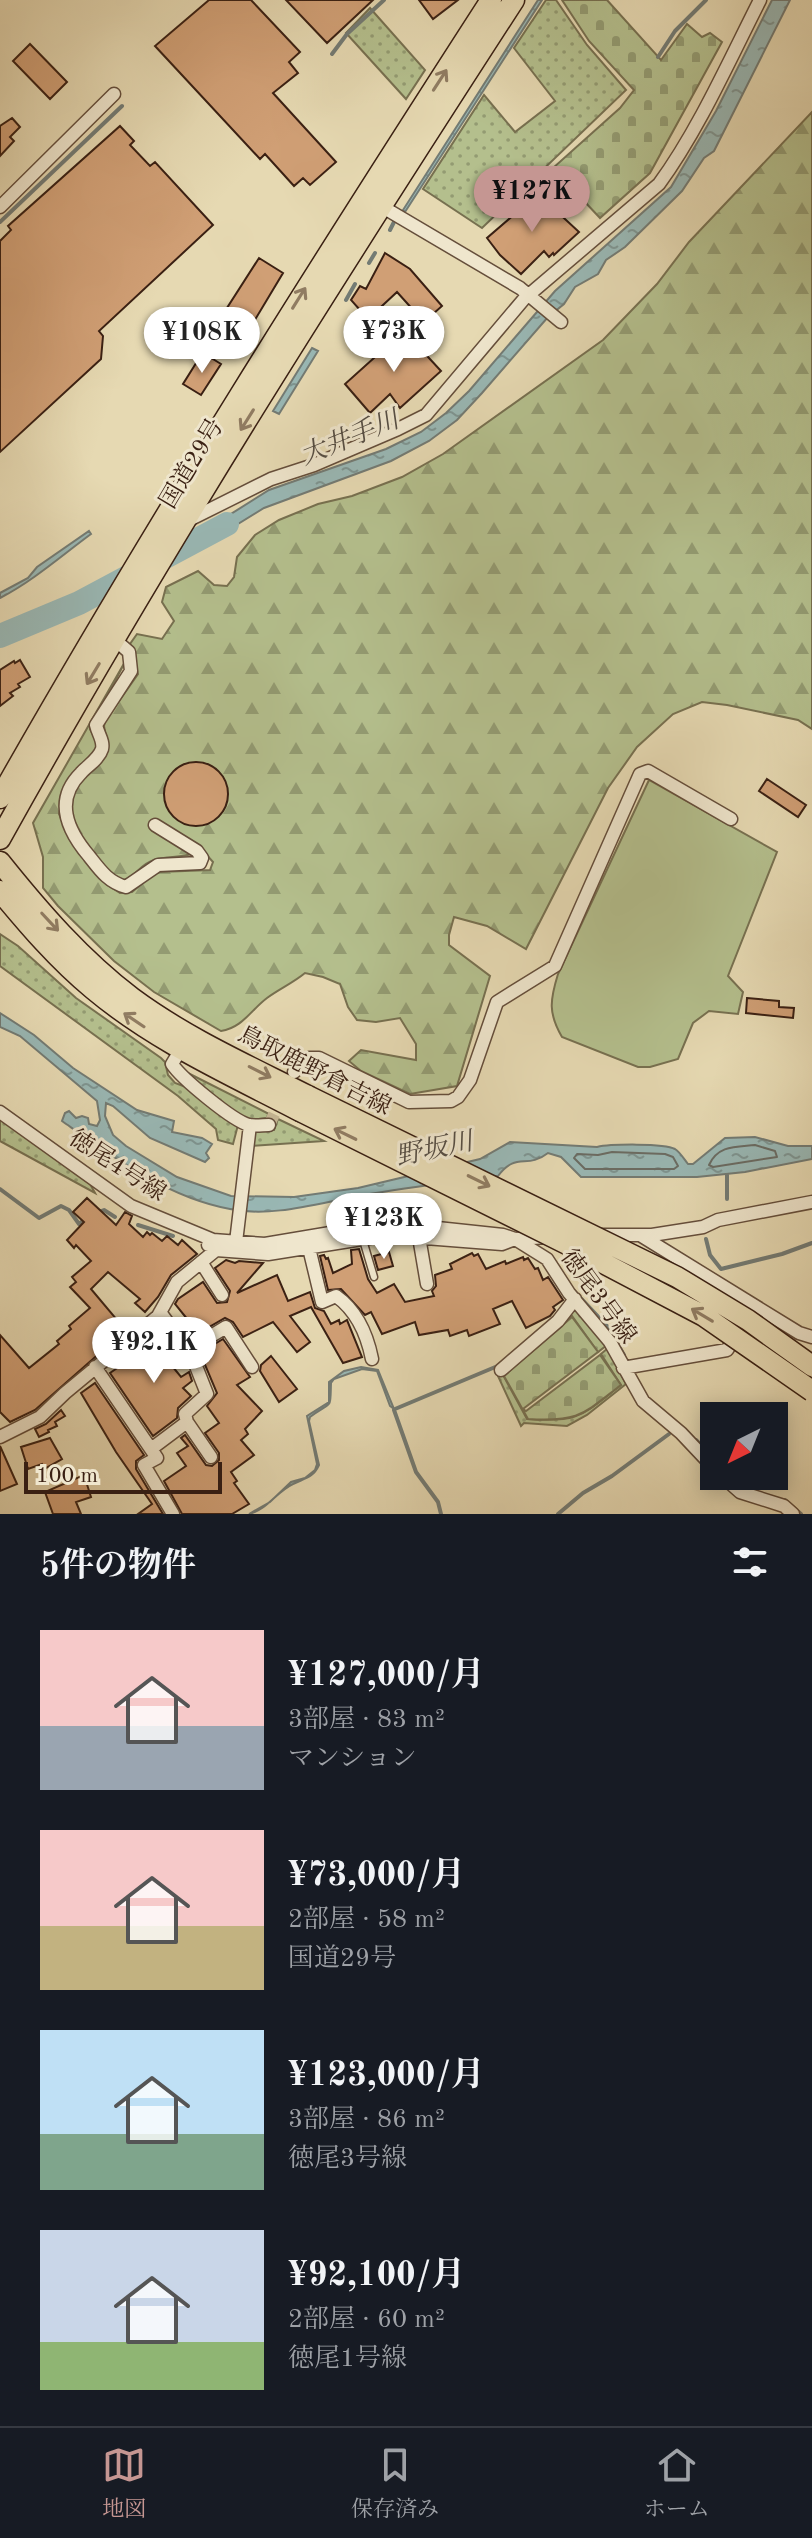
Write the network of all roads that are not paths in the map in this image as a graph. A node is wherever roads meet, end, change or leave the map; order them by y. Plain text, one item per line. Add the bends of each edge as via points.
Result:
1 (491, 0) edge
2 (514, 0) edge
3 (760, 0) edge
4 (114, 94) dead end
5 (381, 206) junction
6 (0, 207) edge
7 (529, 295) junction
8 (561, 322) dead end
9 (181, 529) junction
10 (114, 639) junction
11 (7, 779) edge
12 (0, 798) edge
13 (731, 819) dead end
14 (155, 825) dead end
15 (0, 839) edge
16 (0, 862) edge
17 (0, 891) edge
18 (0, 912) edge
19 (41, 940) junction
20 (181, 1049) junction
21 (294, 1072) dead end
22 (304, 1104) junction
23 (0, 1112) edge
24 (250, 1125) junction
25 (269, 1125) dead end
26 (812, 1202) edge
27 (640, 1235) junction
28 (419, 1237) junction
29 (515, 1239) junction
30 (213, 1240) junction
31 (363, 1240) junction
32 (236, 1242) junction
33 (309, 1248) junction
34 (201, 1262) junction
35 (374, 1277) dead end
36 (177, 1282) junction
37 (427, 1284) dead end
38 (222, 1295) dead end
39 (575, 1299) junction
40 (757, 1305) junction
41 (160, 1312) junction
42 (812, 1337) edge
43 (188, 1350) junction
44 (372, 1359) dead end
45 (812, 1366) edge
46 (95, 1367) junction
47 (252, 1367) dead end
48 (623, 1368) junction
49 (501, 1370) dead end
50 (812, 1391) edge
51 (187, 1422) junction
52 (0, 1437) edge
53 (151, 1449) junction
54 (700, 1453) edge
55 (211, 1457) dead end
56 (738, 1490) edge
57 (173, 1514) edge
58 (793, 1514) edge

11 -> 1 main road, 国道29号 via 269,346
2 - 5 main road, 国道29号
3 - 7 street via 659,184
4 - 6 street
5 - 7 street
5 -> 9 main road, 国道29号
7 - 8 street
7 - 9 street via 426,415 271,479
9 - 10 main road, 国道29号
10 - 14 street via 129,652 131,671 96,725 102,740 99,755 71,784 64,806 76,841 106,878 126,887 158,865 200,863 197,851
10 -> 15 main road, 国道29号
11 - 12 main road, 国道29号
13 - 21 street via 672,782 648,771 640,774 555,966 497,1002 467,1088 451,1101 409,1102 319,1058 309,1058
16 -> 22 main road, 鳥取鹿野倉吉線 via 60,933 134,999
17 - 19 main road, 鳥取鹿野倉吉線
18 - 19 main road
20 -> 19 main road, 鳥取鹿野倉吉線 via 107,1000
20 - 22 main road, 鳥取鹿野倉吉線
20 - 24 street via 172,1064 180,1076
22 -> 45 main road, 鳥取鹿野倉吉線, bridge via 677,1277
50 -> 22 main road, 鳥取鹿野倉吉線, bridge via 704,1316
23 - 30 street, 徳尾4号線 via 131,1206
24 - 25 street
24 - 32 street
26 - 27 street via 703,1227
27 - 29 street
27 - 40 street
28 - 29 street via 502,1244
28 - 31 street
28 - 37 street
29 - 32 street, 徳尾4号線 via 400,1224 265,1244
29 - 39 street, 徳尾3号線 via 547,1259
30 - 32 street, 徳尾4号線
30 - 36 street
31 - 33 street
31 - 35 lane
33 - 34 street via 268,1254 216,1250
33 - 44 street via 322,1302 336,1296 347,1304 361,1323
34 - 36 street
34 - 38 street
36 - 41 street
39 - 48 street, 徳尾3号線 via 610,1342
39 - 49 street via 558,1321
40 - 42 street
40 - 48 street via 727,1350
41 - 43 street
41 - 46 street
43 - 47 street via 226,1327
43 - 51 street via 207,1394 185,1414
46 - 52 street via 40,1417
46 - 53 street
48 - 54 street, 徳尾3号線 via 643,1401
51 - 53 street
51 - 55 street
53 - 57 street via 157,1458 144,1465
56 - 58 street

